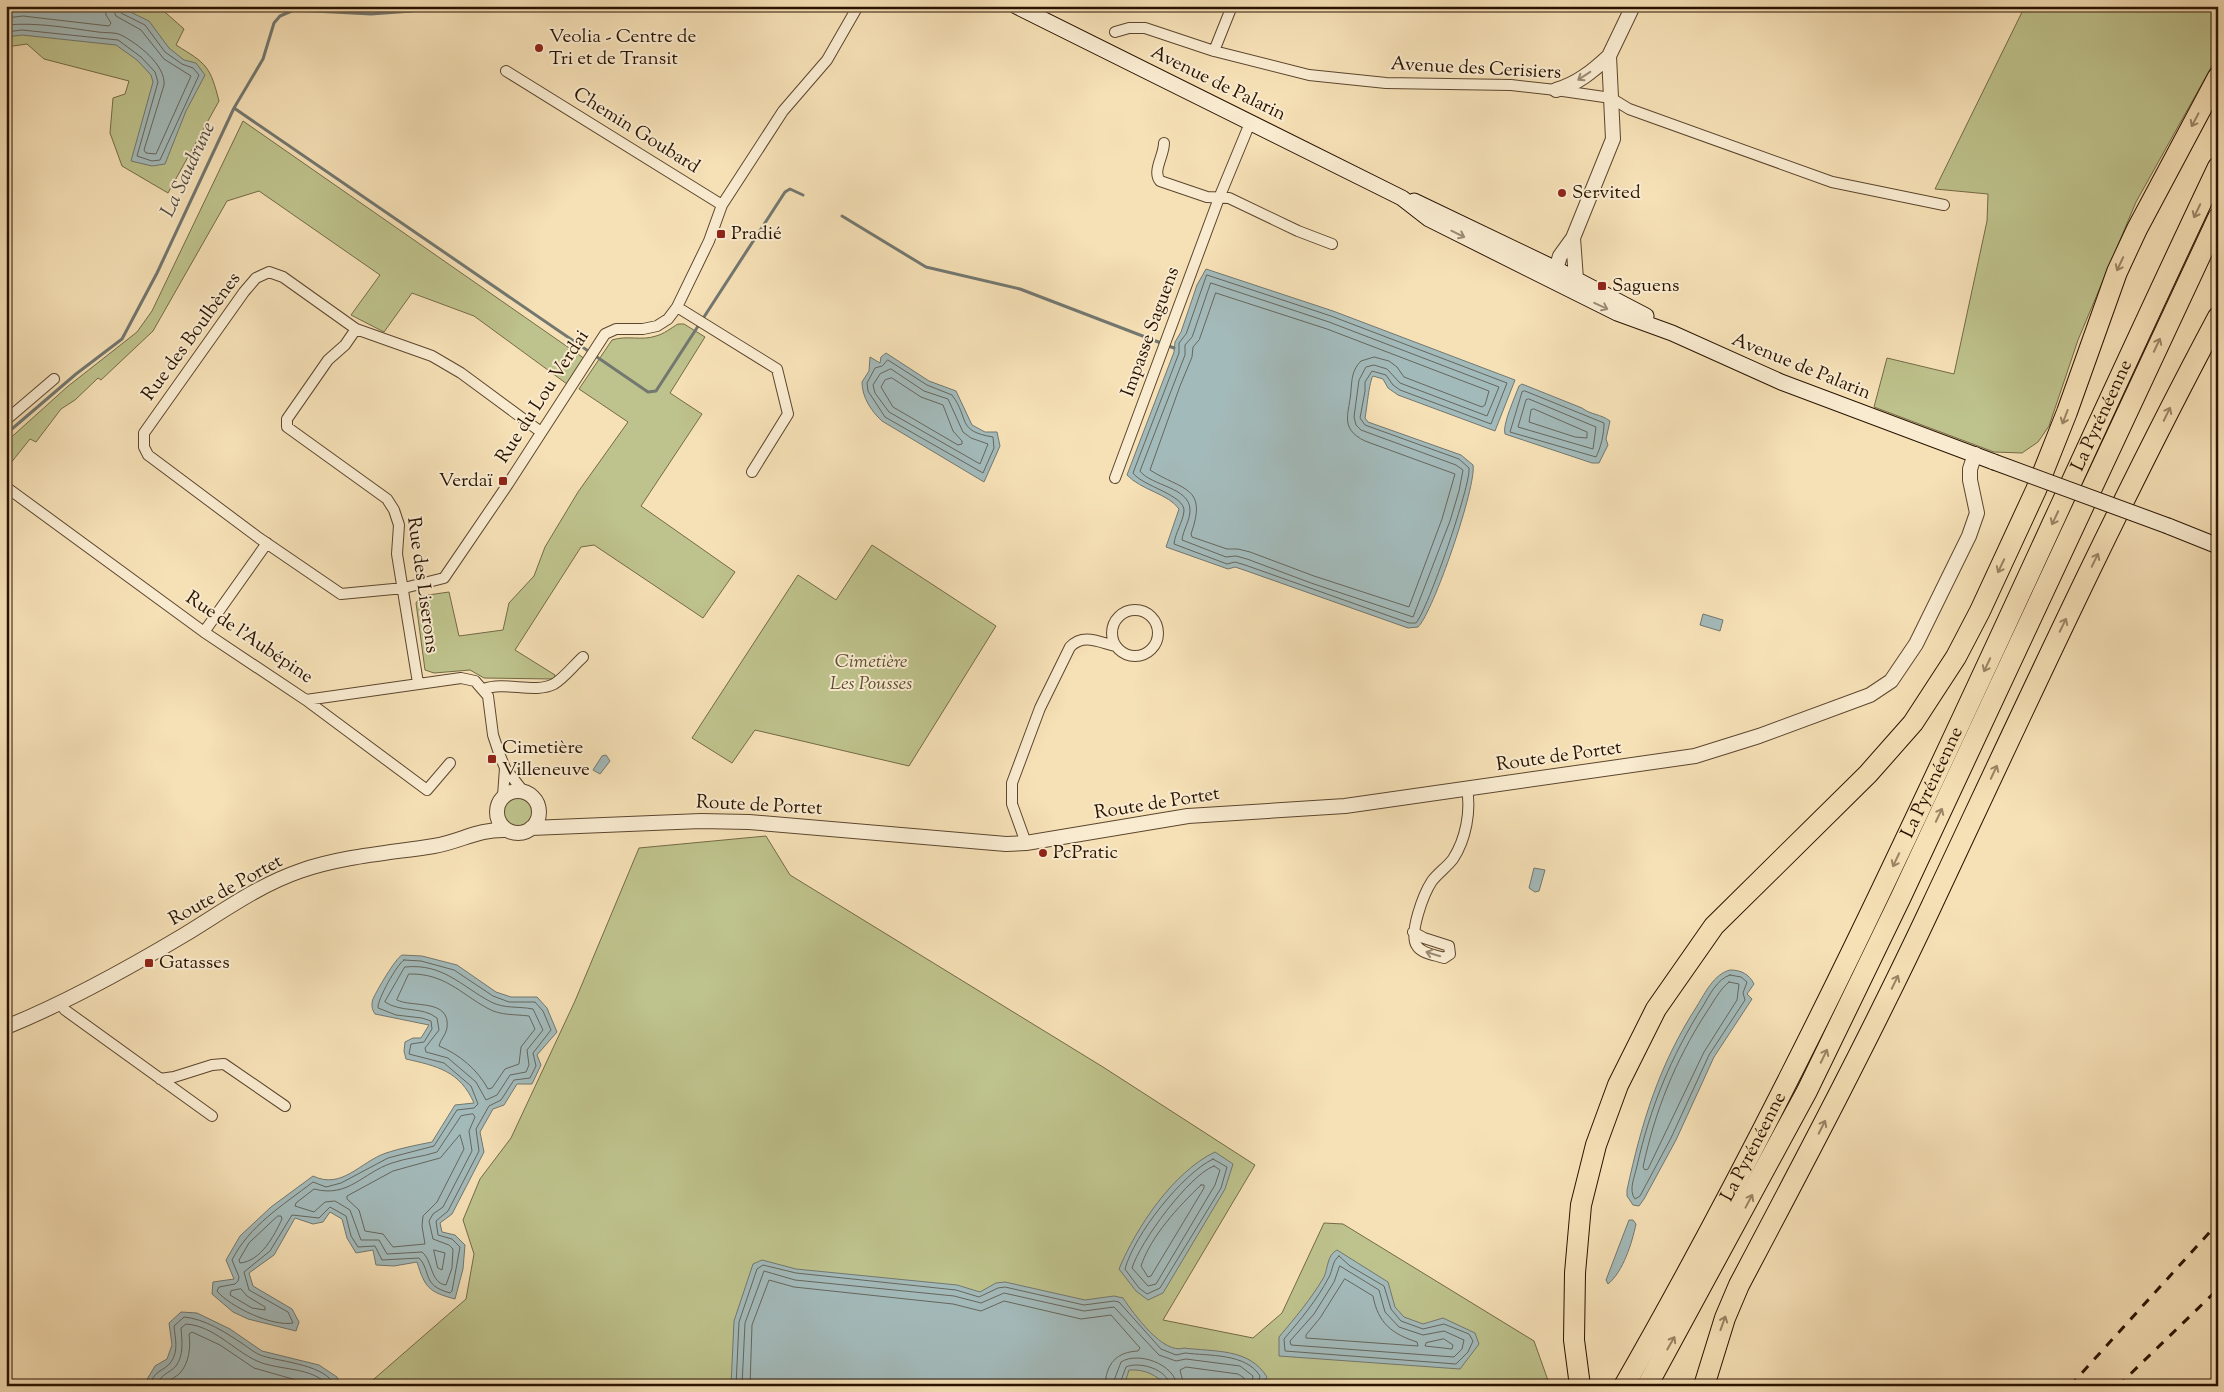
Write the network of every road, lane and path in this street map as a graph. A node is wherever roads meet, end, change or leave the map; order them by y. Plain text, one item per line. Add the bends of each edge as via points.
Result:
1 (858, 6) edge
2 (1016, 6) edge
3 (1232, 6) edge
4 (1633, 6) edge
5 (1114, 32) dead end
6 (1214, 50) junction
7 (1609, 56) junction
8 (506, 71) dead end
9 (2218, 77) edge
10 (1556, 90) junction
11 (1611, 98) junction
12 (1250, 122) junction
13 (1164, 144) dead end
14 (2218, 167) edge
15 (1219, 198) junction
16 (722, 205) junction
17 (1944, 205) dead end
18 (2218, 218) edge
19 (1332, 244) dead end
20 (1560, 271) junction
21 (678, 307) junction
22 (2218, 317) edge
23 (356, 329) junction
24 (54, 379) dead end
25 (6, 420) edge
26 (541, 432) junction
27 (1975, 454) junction
28 (752, 472) dead end
29 (1116, 478) dead end
30 (6, 487) edge
31 (2201, 538) junction
32 (263, 540) junction
33 (2218, 541) edge
34 (2218, 546) edge
35 (404, 588) junction
36 (204, 632) junction
37 (1115, 646) junction
38 (583, 657) dead end
39 (418, 682) junction
40 (484, 689) junction
41 (306, 700) junction
42 (450, 763) dead end
43 (505, 768) junction
44 (1467, 789) junction
45 (523, 791) junction
46 (503, 796) junction
47 (538, 806) junction
48 (496, 811) junction
49 (557, 826) junction
50 (531, 828) junction
51 (507, 830) junction
52 (479, 831) junction
53 (1026, 843) junction
54 (1413, 932) dead end
55 (60, 1004) junction
56 (6, 1027) edge
57 (160, 1079) junction
58 (285, 1106) dead end
59 (212, 1116) dead end
60 (1580, 1386) edge
61 (1624, 1386) edge
62 (1647, 1386) edge
63 (1704, 1386) edge

1 - 16 street, Rue du Lou Verdai via 827,60 783,111
2 - 12 main road, Avenue de Palarin
3 - 6 street
4 - 7 street
5 - 6 street, Avenue des Cerisiers via 1145,28
6 - 10 street, Avenue des Cerisiers via 1309,75 1386,83 1503,85
7 -> 10 street via 1585,76
7 - 11 street
8 - 16 street, Chemin Goubard
9 -> 60 highway via 2117,272 2036,490 1952,664 1913,723 1868,774 1714,926 1656,1009 1618,1085 1596,1145 1581,1205 1574,1340
10 - 11 street, Avenue des Cerisiers
11 - 17 street, Avenue des Cerisiers via 1629,109 1832,182
11 - 20 street via 1613,139
12 - 15 street, Impasse Saguens
12 - 20 main road, Avenue de Palarin via 1402,198 1419,202
13 - 15 street via 1164,154 1156,170 1160,180
14 -> 61 highway, La Pyrénéenne via 1873,908 1726,1202
15 - 19 street via 1229,198
15 - 29 street, Impasse Saguens
16 - 21 street, Rue du Lou Verdai
62 -> 18 highway, La Pyrénéenne via 1807,1091
20 - 27 main road, Avenue de Palarin via 1617,313 1672,333 1781,382
21 - 26 street, Rue du Lou Verdai via 657,326 616,329 605,334
21 - 28 street via 777,369 788,414
63 -> 22 highway via 1739,1285 1865,1043 2082,587
23 - 26 street, Rue des Boulbènes via 432,356 461,373
23 - 32 street, Rue des Boulbènes via 284,277 269,272 256,278 144,433 144,447 148,455
23 - 35 street, Rue des Liserons via 345,345 328,360 287,419 287,427 387,499 399,525 397,554
24 - 25 street
26 - 35 street, Rue du Lou Verdai via 444,578
27 - 31 main road, Avenue de Palarin, bridge
27 - 44 street, Route de Portet via 1970,469 1977,513 1972,528 1916,644 1891,681 1870,695 1695,756
30 - 36 street, Rue de l'Aubépine
31 - 33 main road, Avenue de Palarin
31 - 34 main road, Avenue de Palarin
32 - 35 street, Rue du Lou Verdai via 341,594
32 - 36 street
35 - 39 street, Rue des Liserons
36 - 41 street, Rue de l'Aubépine
37 - 37 street via 1128,656 1151,650 1157,638 1155,622 1134,610 1120,616 1112,629
37 - 53 street via 1085,638 1076,640 1040,708 1010,794
38 - 40 street via 555,683 546,686
39 - 40 street, Rue de l'Aubépine via 462,678 475,681
39 - 41 street, Rue de l'Aubépine
40 - 43 street via 488,696 493,735
41 - 42 street via 427,790
43 - 45 street
43 - 46 street
44 - 53 street, Route de Portet via 1345,806 1188,816
44 - 54 street via 1469,814 1457,850 1429,887
45 - 46 street
45 - 47 street via 533,797
46 - 48 street
47 - 49 street
47 - 50 street via 538,818
48 - 51 street
48 - 52 street, Route de Portet
49 - 50 street, Route de Portet
49 - 53 street, Route de Portet via 749,822 1006,844
50 - 51 street via 520,833
51 - 52 street, Route de Portet
52 - 55 street, Route de Portet via 445,844 334,862 286,877
55 - 56 street, Route de Portet
55 - 57 street
57 - 58 street via 224,1064
57 - 59 street

